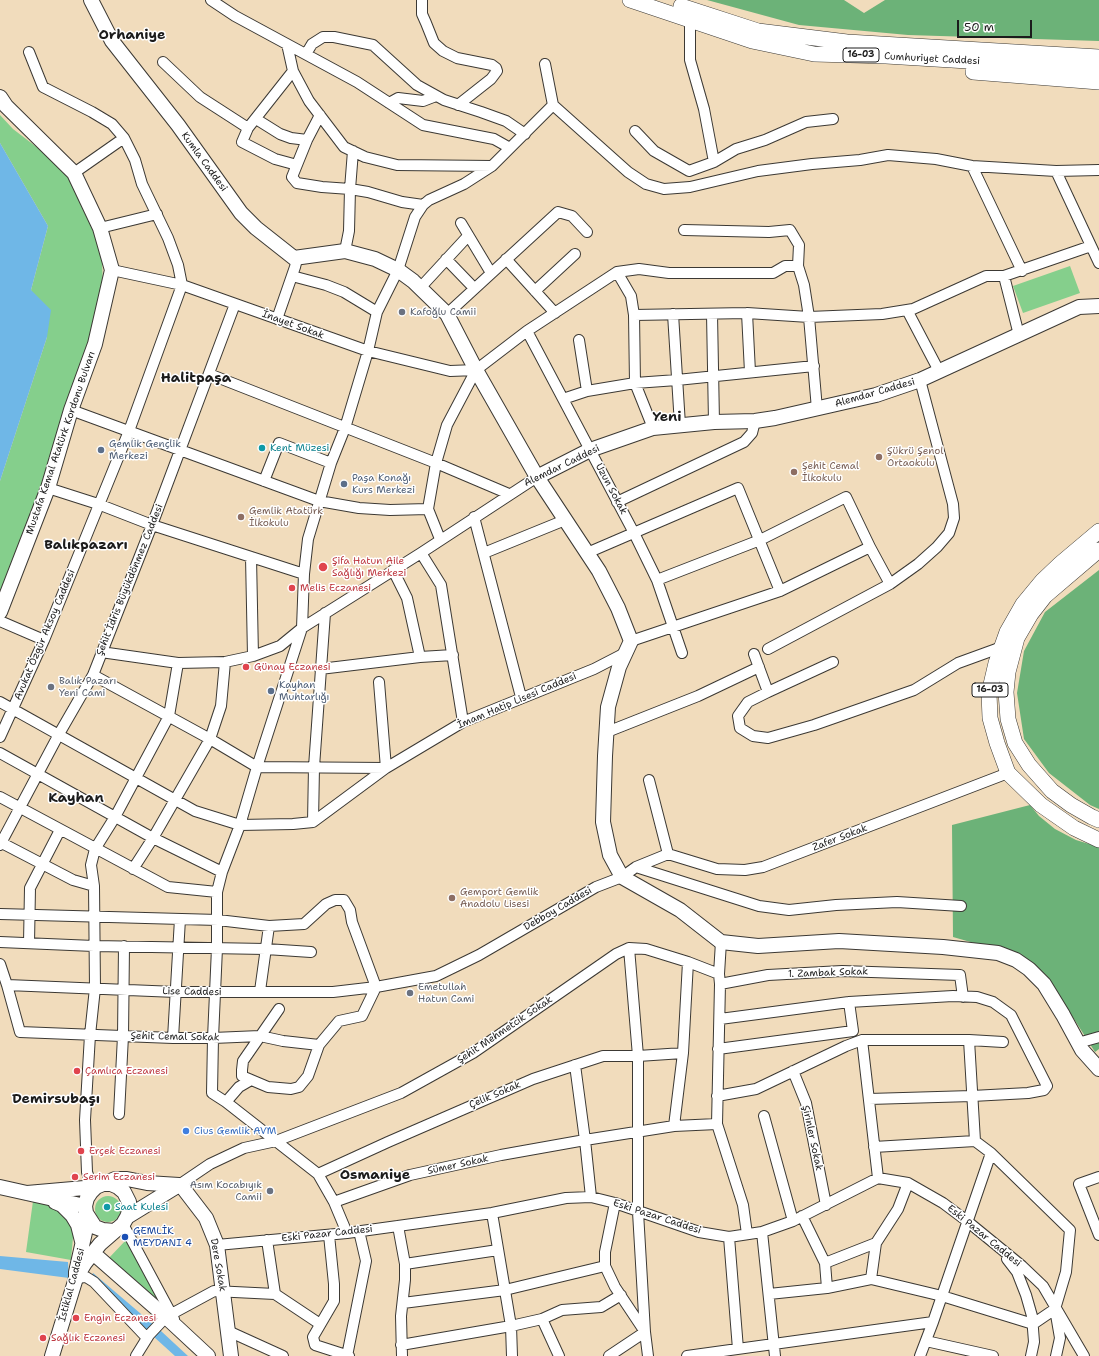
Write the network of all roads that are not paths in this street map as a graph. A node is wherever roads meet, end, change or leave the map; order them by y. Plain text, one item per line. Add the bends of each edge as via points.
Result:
1 (91, 0) edge
2 (212, 0) edge
3 (422, 0) edge
4 (630, 0) edge
5 (662, 0) edge
6 (684, 7) edge
7 (287, 44) junction
8 (30, 52) dead end
9 (306, 54) junction
10 (814, 54) junction
11 (1099, 54) edge
12 (1073, 55) junction
13 (1099, 57) edge
14 (163, 62) dead end
15 (545, 64) dead end
16 (1099, 69) edge
17 (293, 71) junction
18 (1099, 82) edge
19 (436, 96) junction
20 (0, 97) edge
21 (389, 103) junction
22 (458, 105) junction
23 (553, 105) junction
24 (320, 116) junction
25 (256, 119) junction
26 (833, 119) dead end
27 (248, 128) junction
28 (635, 131) dead end
29 (525, 134) junction
30 (124, 138) junction
31 (307, 140) junction
32 (510, 148) junction
33 (353, 152) junction
34 (714, 162) junction
35 (297, 165) junction
36 (492, 166) junction
37 (972, 166) junction
38 (1099, 170) edge
39 (689, 171) junction
40 (1056, 171) junction
41 (74, 173) junction
42 (690, 187) junction
43 (350, 188) junction
44 (423, 205) junction
45 (157, 214) junction
46 (461, 223) dead end
47 (100, 228) junction
48 (684, 230) dead end
49 (587, 232) dead end
50 (468, 236) junction
51 (1090, 246) junction
52 (345, 252) junction
53 (575, 254) dead end
54 (294, 258) junction
55 (446, 259) junction
56 (506, 260) junction
57 (1099, 263) edge
58 (798, 266) junction
59 (112, 270) junction
60 (398, 270) junction
61 (1022, 271) junction
62 (617, 272) junction
63 (491, 273) junction
64 (292, 276) junction
65 (1004, 276) junction
66 (182, 285) junction
67 (420, 288) junction
68 (474, 288) junction
69 (535, 291) junction
70 (235, 304) junction
71 (1099, 306) edge
72 (907, 310) junction
73 (377, 312) junction
74 (555, 313) junction
75 (747, 313) junction
76 (447, 314) junction
77 (673, 314) junction
78 (712, 314) junction
79 (634, 315) junction
80 (809, 317) junction
81 (277, 319) junction
82 (527, 331) junction
83 (1019, 335) junction
84 (579, 340) dead end
85 (368, 352) junction
86 (814, 366) junction
87 (476, 370) junction
88 (939, 371) junction
89 (750, 372) junction
90 (210, 374) junction
91 (713, 376) junction
92 (677, 380) junction
93 (920, 380) junction
94 (635, 383) junction
95 (586, 391) junction
96 (563, 399) junction
97 (817, 409) junction
98 (71, 410) junction
99 (755, 421) junction
100 (714, 422) junction
101 (680, 425) junction
102 (345, 428) junction
103 (653, 428) junction
104 (129, 431) junction
105 (180, 450) junction
106 (590, 450) junction
107 (331, 463) junction
108 (436, 463) junction
109 (537, 477) junction
110 (264, 481) junction
111 (48, 488) junction
112 (509, 494) junction
113 (319, 502) junction
114 (617, 502) junction
115 (98, 504) junction
116 (428, 509) junction
117 (474, 517) junction
118 (565, 520) junction
119 (152, 525) junction
120 (1099, 530) edge
121 (634, 533) junction
122 (440, 540) junction
123 (760, 540) junction
124 (870, 547) junction
125 (1096, 548) edge
126 (421, 553) junction
127 (484, 553) junction
128 (587, 553) junction
129 (251, 557) junction
130 (393, 570) junction
131 (304, 574) junction
132 (656, 580) junction
133 (890, 584) junction
134 (780, 591) junction
135 (0, 612) edge
136 (325, 613) junction
137 (0, 621) edge
138 (673, 627) junction
139 (302, 628) junction
140 (44, 640) junction
141 (628, 647) junction
142 (1002, 647) junction
143 (768, 649) dead end
144 (101, 652) junction
145 (682, 653) dead end
146 (754, 654) dead end
147 (453, 655) junction
148 (253, 656) junction
149 (420, 657) junction
150 (225, 662) junction
151 (832, 662) dead end
152 (178, 663) junction
153 (759, 667) junction
154 (320, 669) junction
155 (93, 675) junction
156 (379, 682) dead end
157 (768, 692) junction
158 (521, 697) junction
159 (0, 702) edge
160 (14, 709) junction
161 (169, 716) junction
162 (463, 722) junction
163 (607, 732) junction
164 (59, 734) junction
165 (0, 736) edge
166 (210, 739) junction
167 (0, 753) edge
168 (256, 766) junction
169 (314, 767) junction
170 (386, 768) junction
171 (1008, 773) junction
172 (37, 775) junction
173 (136, 778) junction
174 (649, 780) dead end
175 (0, 797) edge
176 (175, 800) junction
177 (20, 808) junction
178 (115, 817) junction
179 (1099, 820) edge
180 (313, 822) junction
181 (240, 824) junction
182 (60, 830) junction
183 (153, 838) junction
184 (1099, 840) edge
185 (0, 843) edge
186 (95, 849) junction
187 (668, 854) junction
188 (42, 864) junction
189 (636, 867) junction
190 (133, 869) junction
191 (222, 872) junction
192 (622, 877) junction
193 (94, 886) junction
194 (217, 892) junction
195 (961, 906) dead end
196 (0, 914) edge
197 (28, 915) junction
198 (94, 917) junction
199 (180, 919) junction
200 (218, 920) junction
201 (269, 926) junction
202 (0, 942) edge
203 (722, 942) junction
204 (28, 943) junction
205 (94, 946) junction
206 (124, 946) junction
207 (178, 947) junction
208 (217, 948) junction
209 (629, 948) junction
210 (266, 949) junction
211 (311, 952) dead end
212 (688, 962) junction
213 (0, 964) edge
214 (719, 979) junction
215 (7, 985) junction
216 (376, 987) junction
217 (95, 988) junction
218 (124, 990) junction
219 (260, 991) junction
220 (176, 992) junction
221 (216, 993) junction
222 (963, 997) junction
223 (849, 1002) junction
224 (279, 1009) dead end
225 (720, 1019) junction
226 (90, 1035) junction
227 (123, 1036) junction
228 (260, 1036) junction
229 (1099, 1037) edge
230 (173, 1038) junction
231 (213, 1038) junction
232 (862, 1040) junction
233 (969, 1040) junction
234 (1003, 1042) dead end
235 (1078, 1043) junction
236 (320, 1045) junction
237 (718, 1049) junction
238 (683, 1053) junction
239 (638, 1056) junction
240 (575, 1065) junction
241 (1099, 1068) edge
242 (793, 1072) junction
243 (251, 1080) junction
244 (717, 1096) junction
245 (972, 1096) junction
246 (869, 1100) junction
247 (226, 1102) junction
248 (119, 1114) dead end
249 (764, 1116) dead end
250 (717, 1124) junction
251 (674, 1126) junction
252 (638, 1132) junction
253 (585, 1140) junction
254 (975, 1141) junction
255 (276, 1142) junction
256 (874, 1147) junction
257 (991, 1153) junction
258 (318, 1174) junction
259 (1099, 1177) edge
260 (878, 1178) junction
261 (908, 1183) junction
262 (179, 1185) junction
263 (0, 1187) edge
264 (96, 1187) junction
265 (27, 1193) junction
266 (591, 1197) junction
267 (49, 1198) junction
268 (334, 1202) junction
269 (615, 1203) junction
270 (826, 1205) junction
271 (86, 1209) junction
272 (638, 1212) junction
273 (492, 1213) junction
274 (797, 1219) junction
275 (968, 1221) junction
276 (121, 1224) junction
277 (398, 1226) junction
278 (359, 1231) junction
279 (762, 1232) junction
280 (346, 1233) junction
281 (747, 1234) junction
282 (329, 1235) junction
283 (1099, 1235) edge
284 (730, 1237) junction
285 (266, 1240) junction
286 (876, 1243) junction
287 (217, 1245) junction
288 (997, 1246) junction
289 (498, 1250) junction
290 (82, 1263) junction
291 (825, 1263) junction
292 (405, 1264) junction
293 (605, 1266) junction
294 (871, 1279) junction
295 (826, 1288) junction
296 (505, 1290) junction
297 (223, 1291) junction
298 (275, 1294) junction
299 (769, 1294) junction
300 (621, 1295) junction
301 (942, 1296) junction
302 (403, 1303) junction
303 (1055, 1309) junction
304 (542, 1319) junction
305 (933, 1322) junction
306 (320, 1324) junction
307 (1033, 1324) junction
308 (162, 1325) junction
309 (511, 1326) junction
310 (228, 1331) junction
311 (645, 1332) junction
312 (926, 1341) junction
313 (401, 1344) junction
314 (775, 1345) junction
315 (738, 1349) junction
316 (52, 1356) edge
317 (136, 1356) edge
318 (208, 1356) edge
319 (231, 1356) edge
320 (283, 1356) edge
321 (347, 1356) edge
322 (402, 1356) edge
323 (512, 1356) edge
324 (559, 1356) edge
325 (609, 1356) edge
326 (648, 1356) edge
327 (687, 1356) edge
328 (776, 1356) edge
329 (920, 1356) edge
330 (993, 1356) edge
331 (1031, 1356) edge
332 (1056, 1356) edge
333 (1084, 1356) edge

1 - 54 street, Kumla Caddesi via 112,41 178,125 241,213
2 - 7 street via 234,16
3 - 22 street via 422,14 434,43 443,52 496,68 497,71 491,79
4 - 6 main road, Cumhuriyet Caddesi / 16-03
5 - 6 main road, Cumhuriyet Caddesi / 16-03
6 - 10 main road, Cumhuriyet Caddesi / 16-03 via 752,41
6 - 12 main road, Cumhuriyet Caddesi / 16-03 via 758,31 847,42
6 - 34 street via 690,60 704,109
7 - 9 street
7 - 17 street
8 - 30 street via 43,87 112,124
9 - 19 street via 312,44 323,37 373,45 417,85
9 - 21 street
10 - 16 main road, Cumhuriyet Caddesi / 16-03
10 - 18 main road via 850,61
11 - 12 main road
12 - 13 main road, Cumhuriyet Caddesi / 16-03
14 - 27 street via 200,97
15 - 23 street
17 - 24 street
17 - 25 street
19 - 21 street via 423,101 398,98
19 - 22 street
20 - 41 street
21 - 32 street via 423,125 494,139
22 - 29 street via 506,121
23 - 29 street
23 - 42 street via 628,172 646,184 664,189
24 - 31 street
24 - 33 street via 344,147
25 - 27 street
25 - 31 street via 280,134
26 - 34 street via 806,122 765,140 736,149
27 - 35 street via 242,142 275,159
28 - 39 street via 654,151
29 - 32 street
30 - 41 street
30 - 45 street
31 - 35 street
32 - 36 street
33 - 36 street via 397,164
33 - 43 street
34 - 39 street
35 - 43 street via 292,177 297,183
36 - 44 street
37 - 40 street
37 - 42 street via 936,159 888,156 758,171
37 - 61 street
38 - 40 street
39 - 42 street
40 - 51 street
41 - 47 street
43 - 44 street
43 - 52 street via 349,231
44 - 60 street via 415,217
45 - 47 street
45 - 66 street via 178,265
46 - 50 street
47 - 59 street
48 - 58 street via 790,230 799,245
49 - 56 street via 572,216 558,212
50 - 55 street
50 - 63 street
51 - 57 street
51 - 61 street
52 - 54 street
52 - 60 street via 375,259
53 - 69 street
54 - 64 street via 296,263
55 - 67 street
55 - 68 street
56 - 63 street
56 - 69 street
58 - 62 street via 785,266 773,274 669,273 640,269
58 - 80 street
59 - 66 street, İnayet Sokak
59 - 98 street, Mustafa Kemal Atatürk Kordonu Bulvarı via 96,344
60 - 67 street
60 - 73 street
61 - 65 street
62 - 74 street
62 - 79 street via 630,296
63 - 68 street
64 - 73 street via 344,292
64 - 81 street
65 - 72 street via 986,276
65 - 83 street
66 - 70 street, İnayet Sokak
66 - 104 street, Avukat Özgür Aksoy Caddesi
67 - 76 street
68 - 76 street
69 - 74 street
70 - 81 street, İnayet Sokak
70 - 90 street, Şehit İdris Büyükdönmez Caddesi
71 - 83 street, Alemdar Caddesi via 1079,307
72 - 80 street via 882,314
72 - 88 street
73 - 85 street
74 - 82 street
75 - 78 street
75 - 80 street
75 - 89 street
76 - 87 street
77 - 78 street
77 - 79 street
77 - 92 street
78 - 91 street
79 - 94 street
80 - 86 street
81 - 85 street, İnayet Sokak
82 - 87 street
82 - 96 street, Uzun Sokak
83 - 88 street, Alemdar Caddesi
84 - 95 street
85 - 87 street, İnayet Sokak via 450,372
85 - 102 street
86 - 89 street
86 - 97 street
87 - 108 street via 447,425
87 - 109 street
88 - 93 street, Alemdar Caddesi
89 - 91 street
90 - 102 street
90 - 105 street, Şehit İdris Büyükdönmez Caddesi
91 - 92 street
91 - 100 street
92 - 94 street
92 - 101 street
93 - 97 street, Alemdar Caddesi via 876,395
93 - 133 street via 953,504 954,518 949,533 937,547
94 - 95 street
94 - 103 street
95 - 96 street
96 - 106 street, Uzun Sokak
97 - 99 street, Alemdar Caddesi
98 - 104 street
98 - 111 street, Mustafa Kemal Atatürk Kordonu Bulvarı
99 - 100 street, Alemdar Caddesi
99 - 114 street via 752,433 744,442
100 - 101 street, Alemdar Caddesi
101 - 103 street, Alemdar Caddesi
102 - 107 street
102 - 108 street
103 - 106 street, Alemdar Caddesi
104 - 105 street
104 - 115 street, Avukat Özgür Aksoy Caddesi
105 - 110 street
105 - 119 street, Şehit İdris Büyükdönmez Caddesi
106 - 109 street, Alemdar Caddesi
106 - 114 street, Uzun Sokak
107 - 110 street via 279,443
107 - 113 street
108 - 112 street
108 - 116 street
109 - 112 street, Alemdar Caddesi
109 - 118 street
110 - 113 street
111 - 115 street
111 - 135 street, Mustafa Kemal Atatürk Kordonu Bulvarı
112 - 117 street, Alemdar Caddesi
113 - 116 street via 390,510
113 - 131 street via 308,539
114 - 121 street, Uzun Sokak
115 - 119 street
115 - 140 street, Avukat Özgür Aksoy Caddesi
116 - 122 street
117 - 122 street, Alemdar Caddesi
117 - 127 street
118 - 127 street
118 - 128 street
119 - 129 street
119 - 144 street, Şehit İdris Büyükdönmez Caddesi
120 - 125 main road, 16-03
121 - 123 street via 738,488
121 - 128 street
121 - 132 street, Uzun Sokak
122 - 126 street, Alemdar Caddesi
123 - 124 street via 846,497
123 - 132 street
123 - 134 street
124 - 133 street
124 - 134 street, İmam Hatip Lisesi Caddesi
125 - 142 main road, 16-03 via 1042,581 1023,604 1007,632
125 - 179 main road, 16-03 via 1045,596 1031,614 1017,638 1008,672 1006,692 1008,719 1015,743 1029,765 1052,791 1070,805
126 - 130 street, Alemdar Caddesi
126 - 147 street via 441,585
127 - 158 street
128 - 141 street via 599,570 618,608
129 - 131 street
129 - 148 street
130 - 136 street, Alemdar Caddesi
130 - 149 street via 407,598
131 - 139 street
132 - 138 street, Uzun Sokak
133 - 143 street
134 - 138 street, İmam Hatip Lisesi Caddesi
136 - 139 street, Alemdar Caddesi
136 - 154 street
137 - 140 street
138 - 141 street, İmam Hatip Lisesi Caddesi
138 - 145 street, Uzun Sokak
139 - 148 street, Alemdar Caddesi via 280,646
139 - 168 street
140 - 160 street, Avukat Özgür Aksoy Caddesi
141 - 158 street, İmam Hatip Lisesi Caddesi via 594,669
141 - 163 street via 608,706
142 - 157 street via 958,663 914,690 784,734 768,738 753,736 740,728 738,716 748,702
142 - 171 main road, 16-03 via 989,693 990,718
144 - 152 street, Alemdar Caddesi
144 - 155 street, Şehit İdris Büyükdönmez Caddesi
146 - 153 street
147 - 149 street
147 - 162 street
148 - 150 street, Alemdar Caddesi
149 - 154 street
150 - 152 street, Alemdar Caddesi
150 - 166 street via 220,706
151 - 157 street
152 - 161 street
153 - 157 street
153 - 163 street via 698,696
154 - 169 street
155 - 161 street
155 - 164 street, Şehit İdris Büyükdönmez Caddesi
156 - 170 street
158 - 162 street, İmam Hatip Lisesi Caddesi
159 - 160 street
160 - 164 street
160 - 165 street, Avukat Özgür Aksoy Caddesi
161 - 166 street
161 - 173 street
162 - 170 street, İmam Hatip Lisesi Caddesi
163 - 192 street via 603,822 610,855
164 - 172 street, Şehit İdris Büyükdönmez Caddesi
164 - 173 street
166 - 168 street
166 - 176 street
167 - 172 street
168 - 169 street
168 - 181 street
169 - 170 street
169 - 180 street
170 - 180 street, İmam Hatip Lisesi Caddesi
171 - 184 main road, 16-03 via 1041,804 1074,828
171 - 187 street, Zafer Sokak via 763,867 745,870 717,869
172 - 177 street, Şehit İdris Büyükdönmez Caddesi
172 - 178 street
173 - 176 street
173 - 178 street
174 - 187 street
175 - 177 street
176 - 181 street via 195,811
176 - 183 street
177 - 182 street
177 - 185 street, Şehit İdris Büyükdönmez Caddesi
178 - 183 street
178 - 186 street
180 - 181 street
181 - 191 street
182 - 186 street
182 - 188 street
183 - 190 street
183 - 191 street
185 - 188 street
186 - 190 street
186 - 193 street via 91,865
187 - 189 street, Debboy Caddesi
188 - 193 street via 73,880
188 - 197 street via 30,888
189 - 192 street, Debboy Caddesi
189 - 195 street via 759,906 789,910 896,902
190 - 194 street via 168,887
191 - 194 street
192 - 203 street via 680,910
192 - 216 street, Debboy Caddesi via 596,887 479,955 436,976
193 - 198 street
194 - 200 street
196 - 197 street
197 - 198 street
197 - 204 street
198 - 199 street
198 - 205 street
199 - 200 street
199 - 207 street
200 - 201 street
200 - 208 street
201 - 210 street
201 - 216 street via 304,924 326,904 344,900 350,910
202 - 204 street
203 - 214 street
203 - 235 street via 758,946 839,941 998,953 1016,960 1044,984
204 - 205 street
205 - 206 street
205 - 217 street
206 - 207 street
206 - 218 street
207 - 208 street
207 - 220 street
208 - 210 street
208 - 221 street
209 - 212 street via 646,949
209 - 239 street
209 - 255 street, Şehit Mehmetcik Sokak via 616,954 473,1053 401,1093
210 - 211 street
210 - 219 street
212 - 214 street
212 - 238 street
213 - 215 street
214 - 222 street, 1. Zambak Sokak via 842,971 960,975
214 - 225 street
215 - 217 street, Lise Caddesi
215 - 226 street, Şehit Cemal Sokak via 20,1032
216 - 219 street, Lise Caddesi via 333,992
216 - 236 street via 362,1016 339,1021
217 - 218 street, Lise Caddesi
217 - 226 street
218 - 220 street, Lise Caddesi
218 - 227 street
219 - 221 street, Lise Caddesi
220 - 221 street, Lise Caddesi
220 - 230 street
221 - 231 street
222 - 223 street
222 - 245 street via 993,1002 1011,1015 1047,1086 1044,1090 1028,1093
223 - 225 street
223 - 237 street via 853,1031
224 - 228 street
225 - 237 street
226 - 227 street, Şehit Cemal Sokak
226 - 264 street via 85,1120 86,1160 90,1181
227 - 230 street, Şehit Cemal Sokak
227 - 248 street
228 - 231 street, Şehit Cemal Sokak
228 - 236 street, Şehit Cemal Sokak
228 - 243 street via 243,1061 242,1076
229 - 235 street
230 - 231 street, Şehit Cemal Sokak
231 - 247 street via 212,1093
232 - 233 street
232 - 242 street
232 - 246 street
233 - 234 street
233 - 245 street
235 - 241 street
236 - 243 street via 308,1076 298,1087 268,1088
237 - 244 street
238 - 239 street, Çelik Sokak
238 - 251 street
239 - 240 street, Çelik Sokak via 603,1056
239 - 252 street
240 - 253 street
240 - 258 street, Çelik Sokak via 533,1079
242 - 244 street via 756,1089
242 - 270 street, Şirinler Sokak via 806,1103
243 - 247 street via 239,1087
244 - 250 street
245 - 246 street
245 - 254 street
246 - 256 street
247 - 255 street
249 - 274 street
250 - 251 street, Sümer Sokak
250 - 281 street via 744,1205
251 - 252 street, Sümer Sokak
252 - 253 street, Sümer Sokak
252 - 272 street
253 - 266 street
253 - 268 street, Sümer Sokak via 410,1175
254 - 256 street
254 - 257 street
255 - 258 street
255 - 262 street, Şehit Mehmetcik Sokak via 244,1148 210,1164
256 - 260 street
257 - 275 street
257 - 303 street via 1070,1230 1066,1272
258 - 268 street
259 - 283 street via 1079,1184
260 - 261 street, Eski Pazar Caddesi
260 - 270 street, Eski Pazar Caddesi
261 - 275 street, Eski Pazar Caddesi via 944,1203
261 - 286 street via 898,1208
262 - 264 street via 115,1179
262 - 276 street
262 - 287 street, Dere Sokak via 206,1218
263 - 265 street
264 - 265 street
264 - 271 street via 87,1198
264 - 276 street via 111,1184 124,1192 130,1202 130,1209
265 - 267 street
266 - 269 street, Eski Pazar Caddesi
266 - 273 street, Eski Pazar Caddesi via 566,1198
267 - 271 street
267 - 290 street via 62,1205 78,1225
268 - 280 street
269 - 272 street, Eski Pazar Caddesi
269 - 293 street via 605,1252
270 - 274 street, Eski Pazar Caddesi
271 - 276 street via 95,1227 103,1230
271 - 290 street, İstiklal Caddesi
272 - 284 street, Eski Pazar Caddesi via 699,1232
272 - 311 street
273 - 277 street, Eski Pazar Caddesi
273 - 289 street
274 - 279 street, Eski Pazar Caddesi
274 - 291 street
275 - 288 street, Eski Pazar Caddesi
275 - 301 street
276 - 290 street
276 - 308 street
277 - 278 street, Eski Pazar Caddesi
277 - 292 street
278 - 280 street, Eski Pazar Caddesi
278 - 321 street via 366,1261
279 - 281 street, Eski Pazar Caddesi
279 - 299 street
280 - 282 street, Eski Pazar Caddesi
281 - 284 street, Eski Pazar Caddesi
282 - 285 street, Eski Pazar Caddesi
282 - 306 street via 334,1301
284 - 315 street
285 - 287 street, Eski Pazar Caddesi
285 - 298 street
286 - 291 street
286 - 294 street
287 - 297 street, Dere Sokak
288 - 303 street, Eski Pazar Caddesi via 1043,1286
288 - 307 street via 1017,1272
289 - 292 street
289 - 296 street
290 - 308 street
290 - 308 street via 86,1277
290 - 316 street, İstiklal Caddesi
291 - 295 street
292 - 302 street
293 - 296 street
293 - 300 street
294 - 295 street
294 - 301 street
295 - 299 street
296 - 302 street
296 - 309 street
297 - 298 street
297 - 308 street via 214,1291
297 - 310 street, Dere Sokak
298 - 306 street
299 - 314 street
300 - 304 street via 601,1307 562,1310
300 - 311 street
301 - 305 street
301 - 307 street
302 - 313 street
303 - 307 street
303 - 332 street via 1060,1338
303 - 333 street, Eski Pazar Caddesi
304 - 309 street
304 - 324 street
305 - 312 street
305 - 314 street
306 - 321 street via 313,1337 316,1345
307 - 331 street via 1034,1342
308 - 317 street
308 - 318 street
309 - 313 street
309 - 323 street
310 - 319 street, Dere Sokak
310 - 320 street
311 - 325 street
311 - 326 street
312 - 329 street
312 - 330 street
313 - 322 street
314 - 315 street
314 - 328 street
315 - 327 street

